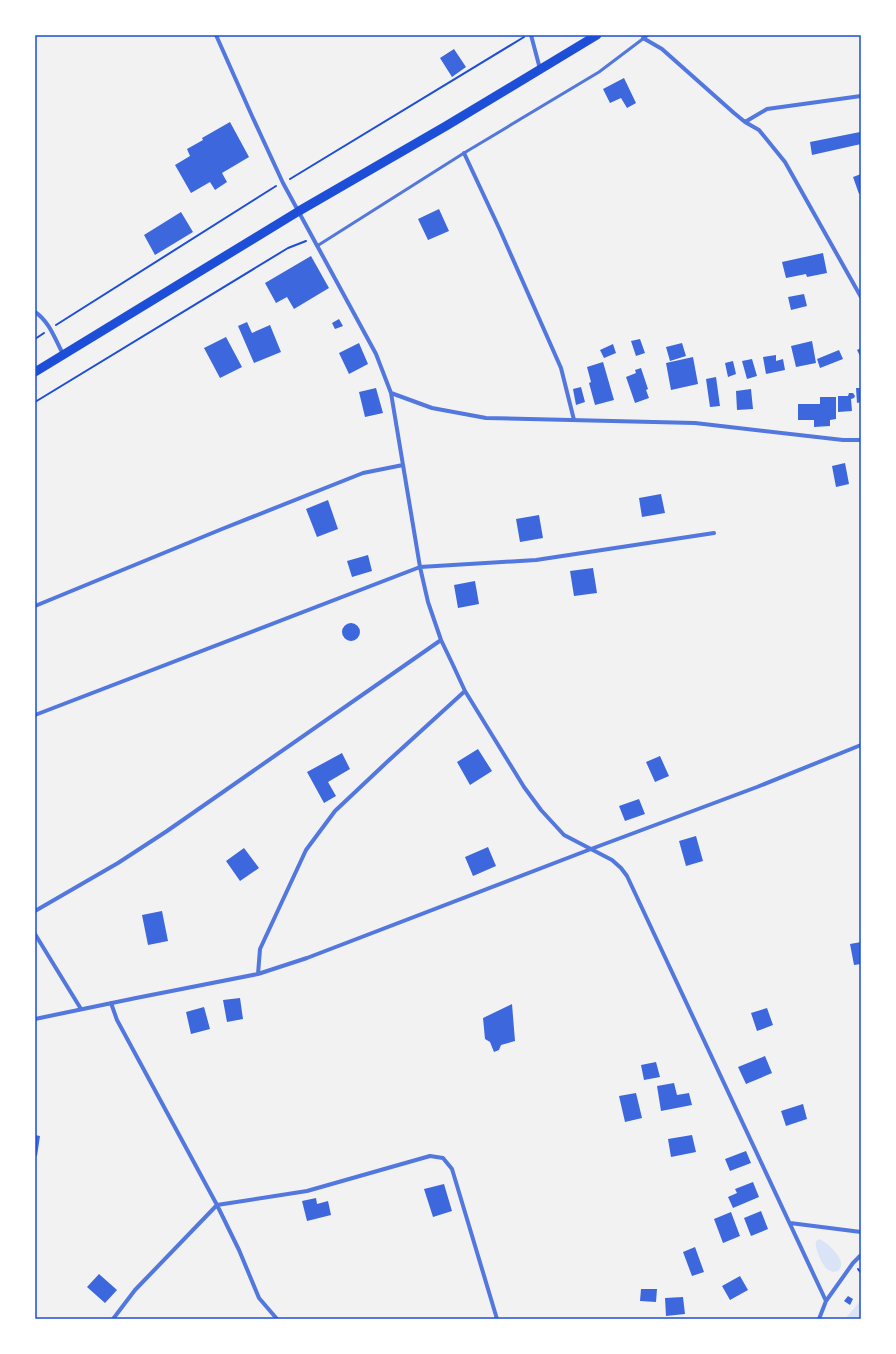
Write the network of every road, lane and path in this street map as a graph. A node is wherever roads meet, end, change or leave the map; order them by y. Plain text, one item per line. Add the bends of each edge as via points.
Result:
1 (216, 35) edge
2 (530, 35) edge
3 (597, 35) edge
4 (648, 35) edge
5 (643, 38) junction
6 (519, 41) dead end
7 (540, 70) junction
8 (861, 96) edge
9 (745, 122) junction
10 (464, 153) junction
11 (297, 176) dead end
12 (273, 188) dead end
13 (298, 211) junction
14 (313, 239) junction
15 (317, 246) junction
16 (861, 297) edge
17 (35, 312) edge
18 (62, 322) dead end
19 (38, 337) dead end
20 (35, 339) edge
21 (63, 355) junction
22 (35, 372) edge
23 (391, 393) junction
24 (35, 402) edge
25 (574, 420) junction
26 (861, 440) edge
27 (403, 465) junction
28 (714, 533) dead end
29 (420, 567) junction
30 (35, 606) edge
31 (441, 640) junction
32 (466, 691) junction
33 (35, 715) edge
34 (861, 745) edge
35 (591, 849) junction
36 (35, 911) edge
37 (35, 934) edge
38 (258, 974) junction
39 (111, 1003) junction
40 (81, 1009) junction
41 (35, 1019) edge
42 (217, 1205) junction
43 (790, 1223) junction
44 (861, 1232) edge
45 (861, 1255) edge
46 (826, 1301) junction
47 (113, 1319) edge
48 (277, 1319) edge
49 (497, 1319) edge
50 (820, 1319) edge

1 - 13 street
2 - 7 street
3 - 7 main road
4 - 5 lane
5 - 9 street via 662,49
5 - 10 lane via 599,72
6 - 11 path
7 - 13 main road
8 - 9 street via 767,109
9 - 16 street via 759,130 785,162
10 - 15 lane
10 - 25 street via 561,368
12 - 18 path
13 - 14 street
13 - 21 main road
14 - 15 street
14 - 24 path via 288,248
15 - 23 street via 376,354
17 - 21 street via 50,329
19 - 20 path
21 - 22 main road
23 - 25 street via 432,408 486,418
23 - 27 street
25 - 26 street via 695,423
27 - 29 street
27 - 30 street via 363,473
28 - 29 street via 536,560
29 - 31 street
29 - 33 street
31 - 32 street
31 - 36 street via 167,831
32 - 35 street via 524,787 541,810 564,835
32 - 38 street via 335,811 306,850 260,949
34 - 35 street
35 - 38 street via 307,958
35 - 43 street via 612,860 627,876
37 - 40 street
38 - 39 street
39 - 40 street
39 - 42 street via 117,1020
40 - 41 street
42 - 47 street via 135,1290
42 - 48 street via 259,1298
42 - 49 street via 307,1191 430,1156 443,1158 452,1169
43 - 44 street
43 - 46 street
45 - 46 street
46 - 50 street

